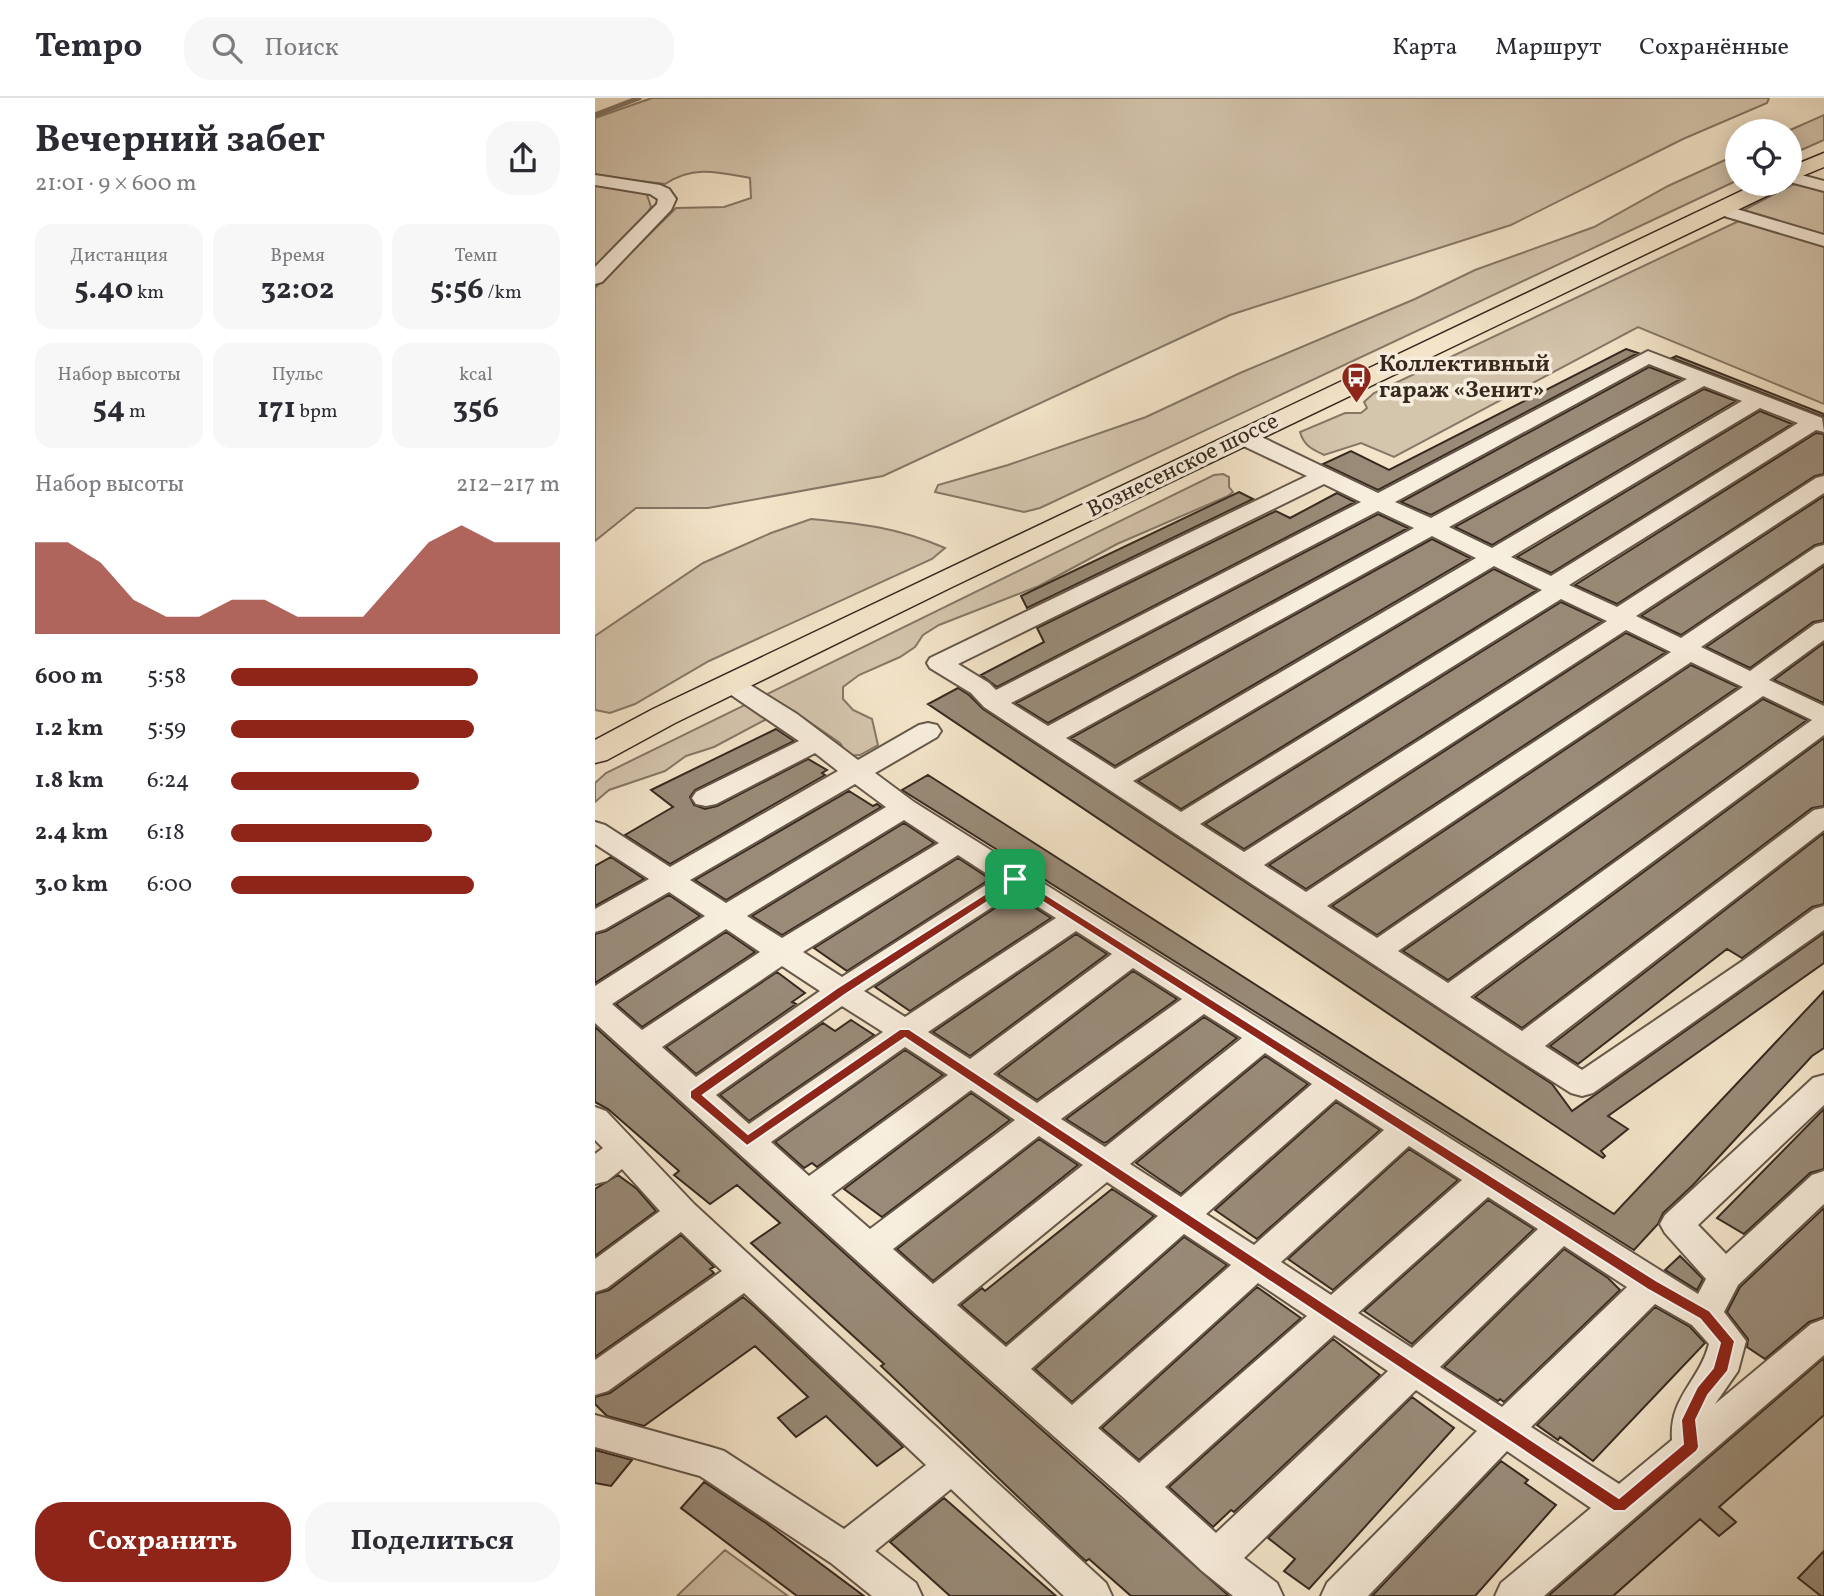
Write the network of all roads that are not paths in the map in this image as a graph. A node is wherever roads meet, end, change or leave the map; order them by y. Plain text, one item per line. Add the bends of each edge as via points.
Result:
1 (1824, 159) edge
2 (1802, 170) edge
3 (595, 180) edge
4 (1802, 180) edge
5 (1824, 186) edge
6 (1748, 196) edge
7 (1720, 209) junction
8 (1824, 241) edge
9 (595, 278) edge
10 (1704, 378) junction
11 (1759, 400) junction
12 (1819, 424) edge
13 (1243, 437) junction
14 (1324, 476) junction
15 (1824, 483) edge
16 (1378, 502) junction
17 (1433, 528) junction
18 (1824, 552) edge
19 (1495, 558) junction
20 (1556, 587) junction
21 (1622, 619) junction
22 (1824, 629) edge
23 (1687, 650) junction
24 (730, 683) junction
25 (1757, 684) junction
26 (993, 702) junction
27 (1824, 717) edge
28 (928, 731) dead end
29 (1048, 737) junction
30 (815, 743) junction
31 (598, 747) edge
32 (856, 772) junction
33 (1114, 781) junction
34 (706, 797) dead end
35 (904, 808) junction
36 (1824, 816) edge
37 (1180, 824) junction
38 (599, 840) edge
39 (958, 843) junction
40 (1244, 865) junction
41 (669, 879) junction
42 (1015, 879) junction
43 (1305, 906) junction
44 (726, 916) junction
45 (1824, 916) edge
46 (1076, 918) junction
47 (595, 922) edge
48 (781, 952) junction
49 (1377, 952) junction
50 (1132, 954) junction
51 (842, 991) junction
52 (1448, 998) junction
53 (1203, 999) junction
54 (595, 1000) edge
55 (595, 1006) edge
56 (905, 1032) junction
57 (1263, 1038) junction
58 (641, 1046) junction
59 (1522, 1047) junction
60 (969, 1074) junction
61 (1335, 1082) junction
62 (1824, 1086) edge
63 (694, 1094) junction
64 (595, 1119) edge
65 (1038, 1119) junction
66 (1407, 1129) junction
67 (747, 1142) junction
68 (625, 1149) junction
69 (1105, 1164) junction
70 (595, 1172) edge
71 (1486, 1179) junction
72 (1824, 1184) edge
73 (808, 1195) junction
74 (682, 1213) junction
75 (1182, 1216) junction
76 (1562, 1227) junction
77 (869, 1249) junction
78 (1255, 1264) junction
79 (746, 1273) junction
80 (1725, 1276) junction
81 (595, 1278) edge
82 (1652, 1285) junction
83 (931, 1306) junction
84 (1332, 1315) junction
85 (1705, 1315) junction
86 (1824, 1334) edge
87 (1413, 1369) junction
88 (1005, 1370) junction
89 (595, 1380) edge
90 (1071, 1429) junction
91 (1504, 1429) junction
92 (595, 1431) edge
93 (1691, 1447) junction
94 (952, 1466) junction
95 (1139, 1487) junction
96 (1620, 1507) junction
97 (845, 1551) junction
98 (1216, 1559) junction
99 (902, 1596) edge
100 (1092, 1596) edge
101 (1263, 1596) edge
102 (1341, 1596) edge
103 (1515, 1596) edge

1 - 2 main road
3 - 9 lane via 654,188 667,199
4 - 5 lane
6 - 7 main road, Вознесенское шоссе
7 - 8 lane
7 - 13 main road, Вознесенское шоссе
10 - 11 lane
10 - 16 lane via 1648,357
10 - 17 lane
11 - 12 lane
11 - 19 lane
12 - 20 lane
13 - 14 lane
13 - 24 main road, Вознесенское шоссе
14 - 16 lane
14 - 26 lane via 939,663 980,688
15 - 21 lane
16 - 17 lane
16 - 26 lane
17 - 19 lane
17 - 29 lane
18 - 23 lane
19 - 20 lane
19 - 33 lane
20 - 21 lane
20 - 37 lane
21 - 23 lane
21 - 40 lane
22 - 25 lane
23 - 25 lane
23 - 43 lane
24 - 30 lane
24 - 31 main road, Вознесенское шоссе
25 - 27 lane
25 - 49 lane
26 - 29 lane
27 - 52 lane
28 - 32 lane
29 - 33 lane
30 - 32 lane
30 - 34 lane
32 - 35 lane
32 - 41 lane
33 - 37 lane
35 - 39 lane
35 - 44 lane
36 - 59 lane
37 - 40 lane
38 - 41 lane
39 - 42 lane
39 - 48 lane
40 - 43 lane
41 - 44 lane
41 - 47 lane
42 - 46 lane
42 - 51 lane
43 - 49 lane
44 - 48 lane
44 - 54 lane
45 - 59 lane via 1582,1085
46 - 50 lane
46 - 56 lane
48 - 51 lane
48 - 58 lane
49 - 52 lane
50 - 53 lane
50 - 60 lane
51 - 56 lane
51 - 63 lane
52 - 59 lane
53 - 57 lane
53 - 65 lane
55 - 58 lane
56 - 60 lane
56 - 67 lane
57 - 61 lane
57 - 69 lane
58 - 63 lane
60 - 65 lane
60 - 73 lane
61 - 66 lane
61 - 75 lane
62 - 80 lane via 1677,1224
63 - 67 lane
64 - 68 lane
65 - 69 lane
65 - 77 lane
66 - 71 lane
66 - 78 lane
67 - 73 lane
68 - 70 lane
68 - 74 lane
69 - 75 lane
69 - 83 lane
71 - 76 lane
71 - 84 lane
72 - 80 lane
73 - 77 lane
74 - 79 lane
74 - 81 lane
75 - 78 lane
75 - 88 lane
76 - 82 lane
76 - 87 lane
77 - 83 lane
78 - 84 lane
78 - 90 lane
79 - 89 lane
79 - 94 lane
80 - 85 lane
82 - 85 lane
82 - 91 lane
83 - 88 lane
84 - 87 lane
84 - 95 lane
85 - 93 lane via 1728,1341 1720,1371 1703,1391 1689,1420
86 - 93 lane
87 - 91 lane
87 - 98 lane
88 - 90 lane
90 - 95 lane
91 - 96 lane
91 - 102 lane
92 - 97 lane via 711,1463
93 - 96 lane
94 - 97 lane
94 - 100 lane
95 - 98 lane
96 - 103 lane
97 - 99 lane
98 - 101 lane

